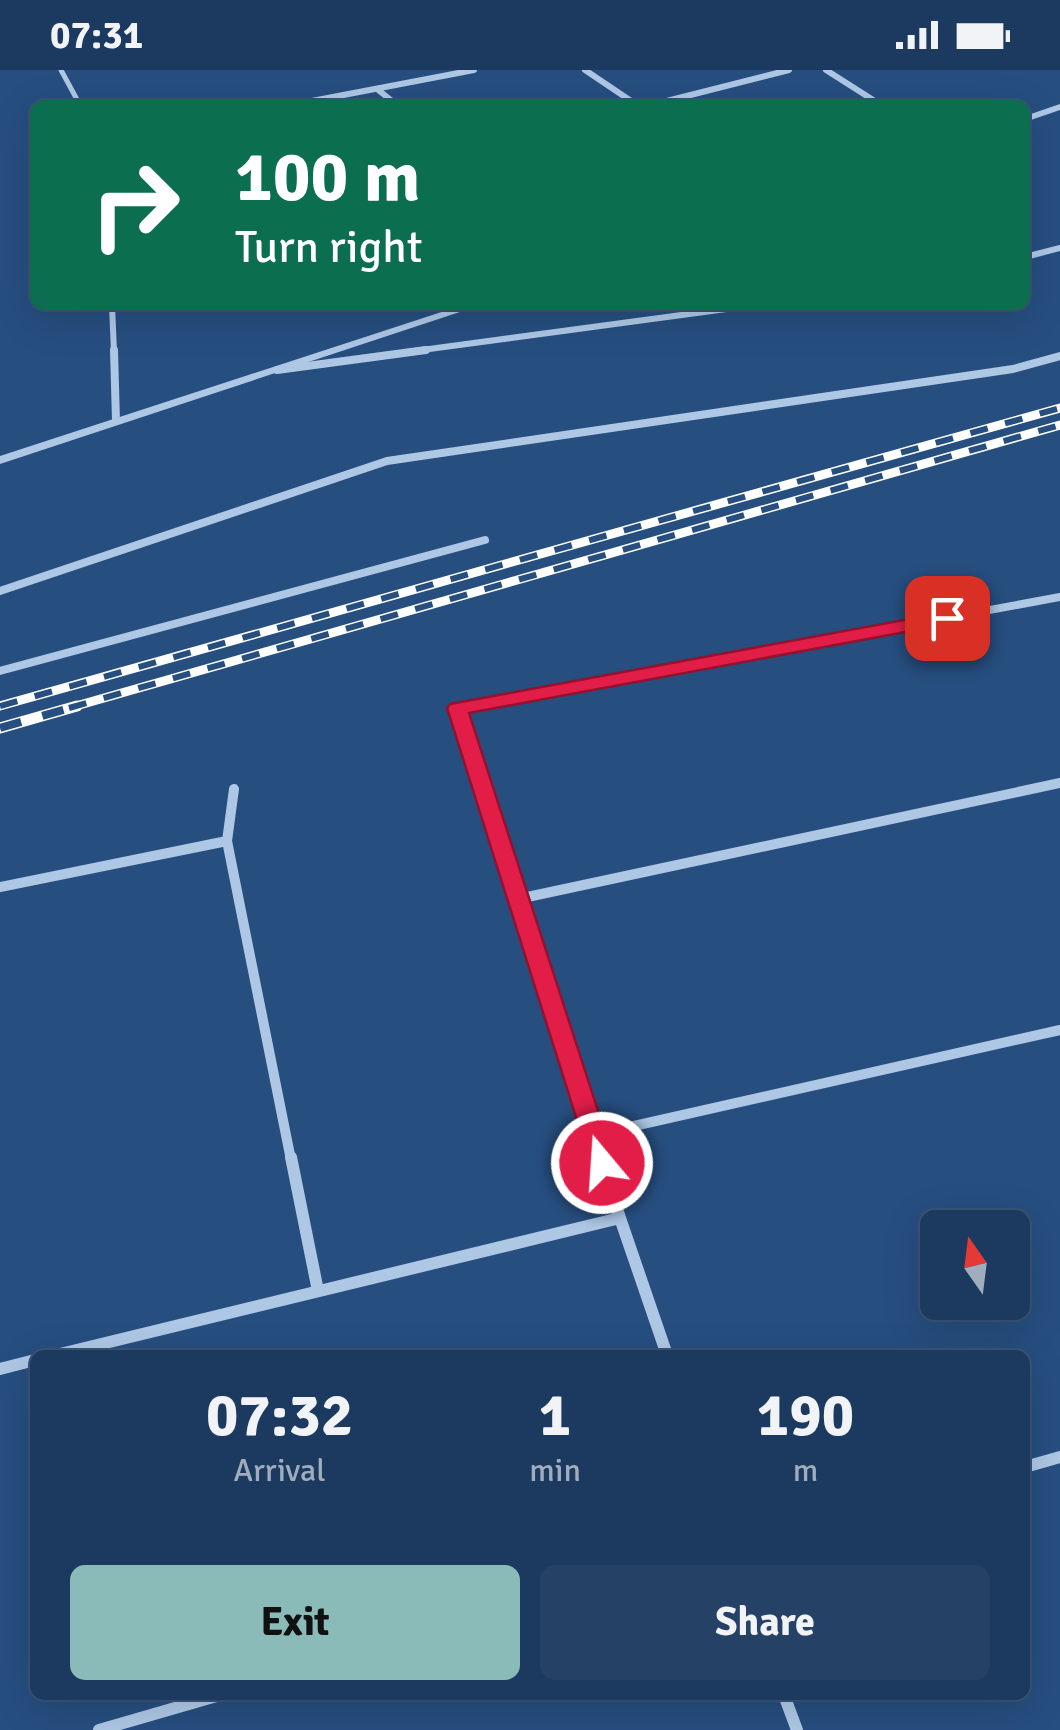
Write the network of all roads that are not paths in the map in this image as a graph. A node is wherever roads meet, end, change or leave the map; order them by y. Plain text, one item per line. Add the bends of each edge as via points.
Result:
1 (61, 70) edge
2 (474, 70) edge
3 (585, 70) edge
4 (789, 70) edge
5 (826, 70) edge
6 (377, 88) junction
7 (77, 100) edge
8 (316, 100) edge
9 (391, 100) edge
10 (630, 100) edge
11 (670, 100) edge
12 (873, 100) edge
13 (1060, 107) edge
14 (1030, 117) edge
15 (1060, 248) edge
16 (1030, 256) edge
17 (112, 310) edge
18 (460, 310) edge
19 (719, 310) edge
20 (1060, 356) edge
21 (275, 370) junction
22 (116, 421) junction
23 (0, 460) edge
24 (485, 540) dead end
25 (0, 592) edge
26 (1060, 597) edge
27 (0, 671) edge
28 (1060, 783) edge
29 (234, 789) dead end
30 (227, 841) junction
31 (0, 888) edge
32 (518, 898) junction
33 (1060, 1030) edge
34 (594, 1136) junction
35 (620, 1218) junction
36 (318, 1291) junction
37 (76, 1350) edge
38 (665, 1350) edge
39 (30, 1361) edge
40 (0, 1368) edge
41 (1060, 1457) edge
42 (1030, 1466) edge
43 (203, 1700) edge
44 (786, 1700) edge
45 (98, 1730) edge
46 (796, 1730) edge

1 - 7 lane
2 - 6 street
3 - 10 street
4 - 11 street
5 - 12 street
6 - 8 street
6 - 9 street
13 - 14 street
15 - 16 street
17 - 22 street
18 - 21 street
19 - 21 street
20 - 25 street via 1012,369 387,461
21 - 22 street
22 - 23 street
24 - 27 street
26 - 32 street via 457,708
28 - 32 street
29 - 30 street
30 - 31 street
30 - 36 street
32 - 34 street
33 - 34 street
34 - 35 street
35 - 36 street
35 - 38 street
36 - 37 street
39 - 40 street
41 - 42 street
43 - 45 street
44 - 46 street

